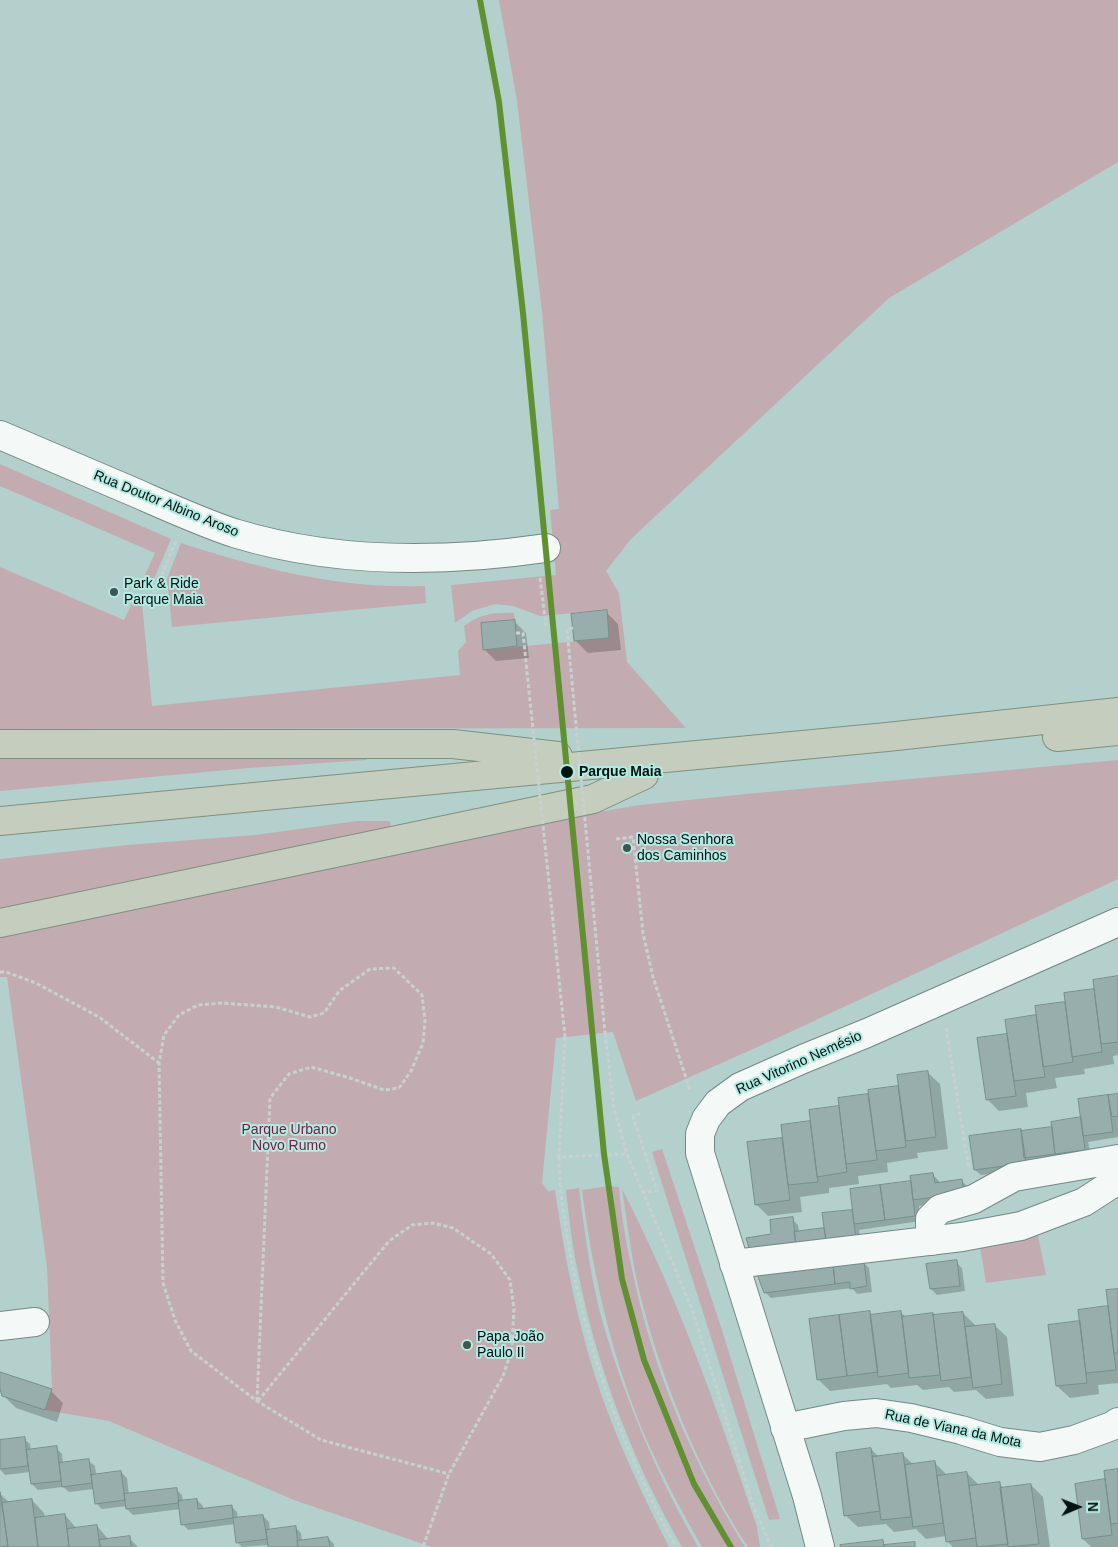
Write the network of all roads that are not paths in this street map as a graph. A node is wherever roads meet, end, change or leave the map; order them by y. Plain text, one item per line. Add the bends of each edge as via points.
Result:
1 (0, 435) edge
2 (546, 548) dead end
3 (1118, 712) edge
4 (1118, 731) edge
5 (0, 744) edge
6 (613, 762) junction
7 (644, 775) junction
8 (0, 821) edge
9 (0, 838) edge
10 (1118, 922) edge
11 (0, 923) edge
12 (1118, 1159) edge
13 (1118, 1180) edge
14 (932, 1241) junction
15 (734, 1264) junction
16 (35, 1322) dead end
17 (0, 1326) edge
18 (1118, 1422) edge
19 (785, 1428) junction
20 (820, 1547) edge

1 - 2 street, Rua Doutor Albino Aroso via 183,514 234,533 272,542 360,557 408,559
3 - 6 highway
4 - 7 highway
5 - 6 highway via 453,744
6 - 8 highway
7 - 9 highway
7 - 11 highway via 593,799
10 - 15 street, Rua Vitorino Nemésio via 740,1087 718,1102 700,1134 700,1153
12 - 14 street via 1014,1177 974,1200 940,1209 930,1219
13 - 14 street via 1084,1202 1021,1226
14 - 15 street
15 - 19 street, Rua Vitorino Nemésio
16 - 17 street
18 - 19 street, Rua de Viana da Mota via 1074,1440 1040,1447 1000,1442 911,1418 876,1413
19 - 20 street, Rua Vitorino Nemésio

